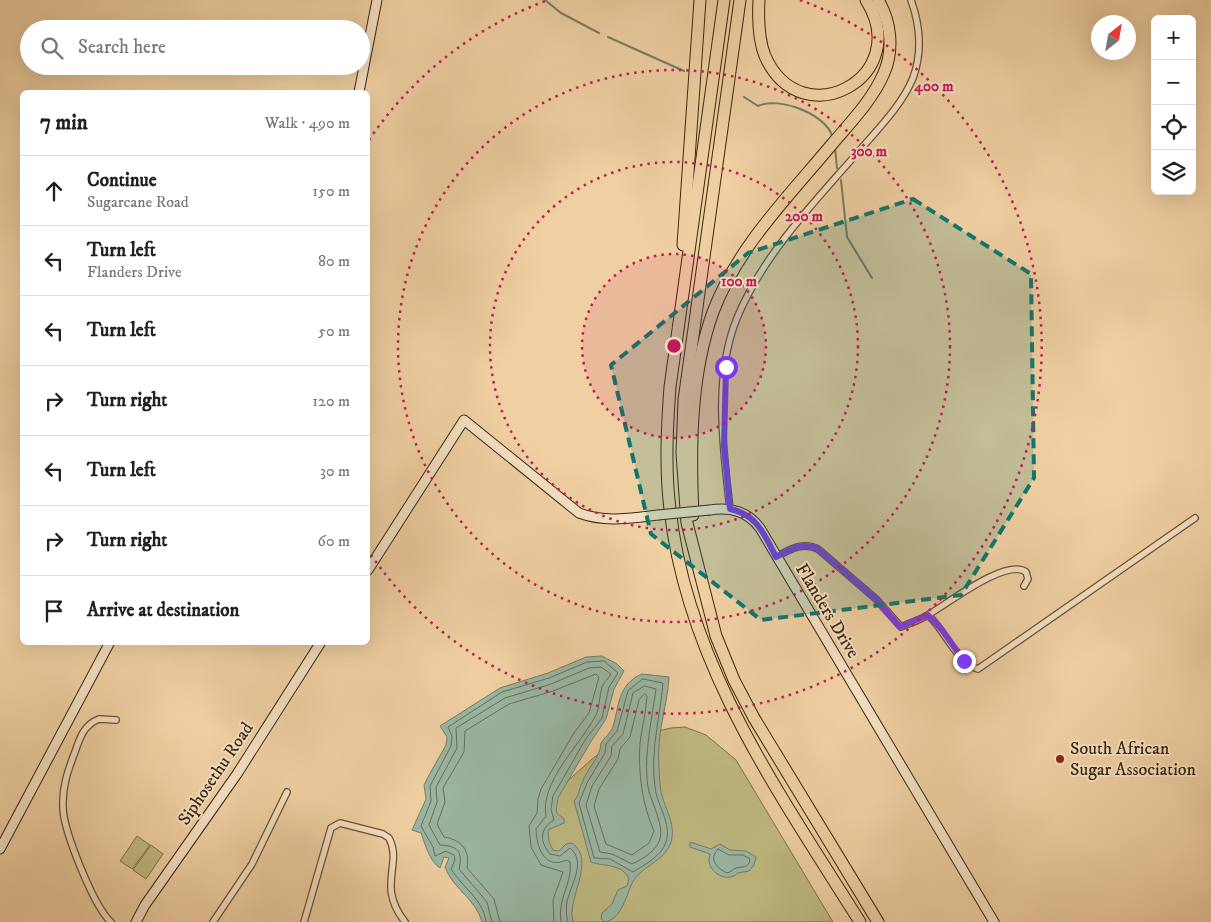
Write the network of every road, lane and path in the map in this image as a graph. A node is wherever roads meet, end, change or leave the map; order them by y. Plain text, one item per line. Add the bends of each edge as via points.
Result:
1 (377, 0) edge
2 (700, 0) edge
3 (724, 0) edge
4 (740, 0) edge
5 (759, 0) edge
6 (866, 0) edge
7 (878, 0) edge
8 (911, 0) edge
9 (370, 36) edge
10 (362, 75) edge
11 (359, 90) edge
12 (680, 314) junction
13 (730, 509) junction
14 (1195, 518) dead end
15 (695, 551) junction
16 (776, 557) junction
17 (370, 567) edge
18 (1024, 586) dead end
19 (928, 615) junction
20 (108, 645) edge
21 (319, 645) edge
22 (116, 720) dead end
23 (287, 792) dead end
24 (0, 849) edge
25 (111, 922) edge
26 (136, 922) edge
27 (213, 922) edge
28 (304, 922) edge
29 (405, 922) edge
30 (859, 922) edge
31 (878, 922) edge
32 (994, 922) edge

1 - 9 street
2 - 12 highway
3 - 12 highway
4 - 15 highway via 684,400 683,484 687,523
5 - 6 highway via 761,43 772,68 789,86 802,92 825,95 846,90 857,82 868,71 874,58 878,31
7 - 15 highway via 887,20 890,41 884,74 855,118 750,243 734,268 714,312 701,360 693,420
8 - 13 street via 919,48 912,78 889,116 782,240 762,268 736,320 726,367 723,417
10 - 11 street
12 - 30 highway via 667,431 668,490 674,537 692,613 734,713
13 - 16 street, Flanders Drive via 754,520
13 - 17 street, Flanders Drive, bridge via 613,520 579,513 464,420
14 - 19 street via 978,669 964,661
15 - 31 highway via 716,636 734,680
16 - 19 street via 789,550 812,546 876,599 900,627
16 - 32 street, Flanders Drive
18 - 19 street via 1028,579 1026,572 1018,568 1009,569 972,586
20 - 24 street
21 - 26 street, Siphosethu Road via 237,774
22 - 25 street via 99,719 84,730 66,779 62,808 68,832 96,902
23 - 27 street via 252,864
28 - 29 street via 331,828 340,823 390,838 393,849 390,891

